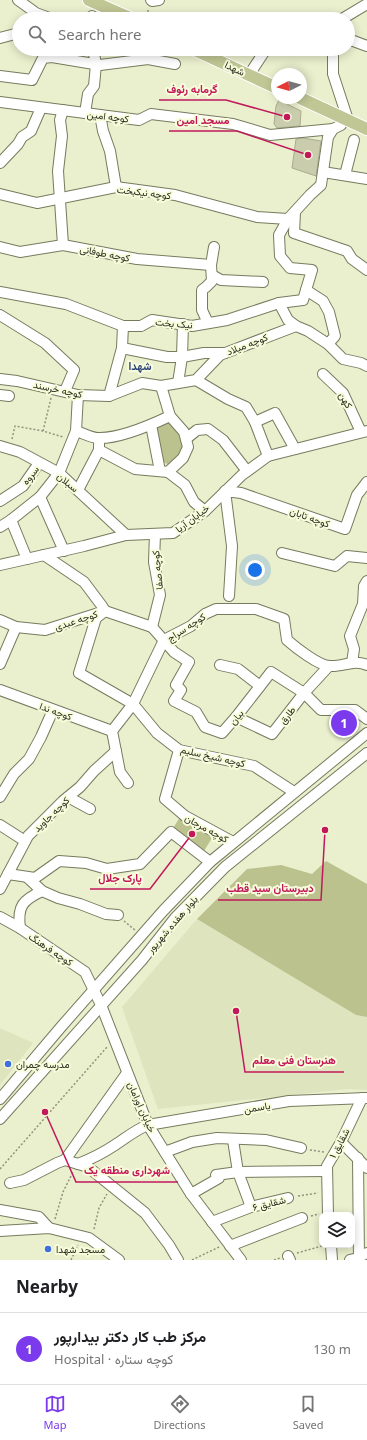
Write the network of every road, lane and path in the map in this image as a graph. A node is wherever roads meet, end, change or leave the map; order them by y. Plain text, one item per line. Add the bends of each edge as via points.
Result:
1 (18, 0) edge
2 (89, 0) edge
3 (367, 4) edge
4 (35, 12) edge
5 (116, 12) edge
6 (354, 12) edge
7 (12, 35) edge
8 (0, 38) edge
9 (355, 42) edge
10 (367, 46) edge
11 (94, 56) edge
12 (216, 56) edge
13 (261, 56) edge
14 (333, 56) edge
15 (96, 64) junction
16 (175, 64) dead end
17 (249, 75) junction
18 (0, 76) edge
19 (271, 85) edge
20 (0, 102) edge
21 (307, 103) edge
22 (41, 108) junction
23 (63, 110) junction
24 (85, 113) junction
25 (100, 115) junction
26 (341, 125) junction
27 (367, 129) edge
28 (354, 140) dead end
29 (0, 164) edge
30 (323, 172) junction
31 (345, 175) junction
32 (367, 179) edge
33 (116, 187) junction
34 (0, 194) edge
35 (60, 198) junction
36 (291, 215) junction
37 (63, 245) junction
38 (0, 247) edge
39 (214, 247) dead end
40 (211, 270) junction
41 (367, 270) edge
42 (263, 282) dead end
43 (0, 292) edge
44 (304, 295) junction
45 (279, 303) junction
46 (0, 315) edge
47 (208, 323) junction
48 (183, 324) junction
49 (123, 326) junction
50 (296, 326) junction
51 (328, 344) junction
52 (122, 348) junction
53 (226, 352) junction
54 (182, 357) junction
55 (367, 366) edge
56 (323, 374) dead end
57 (0, 379) edge
58 (196, 380) junction
59 (178, 383) junction
60 (161, 386) junction
61 (53, 388) junction
62 (65, 391) junction
63 (78, 395) junction
64 (109, 396) junction
65 (170, 416) junction
66 (255, 422) junction
67 (151, 425) junction
68 (43, 431) junction
69 (364, 431) edge
70 (74, 435) junction
71 (99, 439) junction
72 (186, 439) junction
73 (0, 446) edge
74 (10, 449) junction
75 (295, 449) junction
76 (98, 450) junction
77 (268, 456) junction
78 (39, 463) junction
79 (164, 471) junction
80 (247, 471) junction
81 (59, 473) junction
82 (367, 482) edge
83 (78, 490) junction
84 (225, 491) junction
85 (40, 496) junction
86 (1, 498) edge
87 (205, 511) junction
88 (11, 520) junction
89 (0, 527) edge
90 (155, 534) junction
91 (126, 535) junction
92 (64, 551) junction
93 (282, 553) dead end
94 (44, 555) junction
95 (367, 558) edge
96 (27, 559) junction
97 (0, 564) edge
98 (367, 581) edge
99 (229, 596) dead end
100 (105, 611) junction
101 (0, 620) edge
102 (16, 627) junction
103 (152, 627) junction
104 (164, 640) junction
105 (352, 663) junction
106 (0, 664) edge
107 (220, 665) dead end
108 (367, 665) edge
109 (328, 667) junction
110 (260, 686) junction
111 (0, 690) edge
112 (304, 693) junction
113 (132, 704) junction
114 (54, 710) junction
115 (236, 717) junction
116 (367, 719) edge
117 (112, 731) junction
118 (367, 733) edge
119 (179, 750) junction
120 (116, 751) junction
121 (367, 752) edge
122 (128, 783) dead end
123 (294, 792) junction
124 (0, 797) edge
125 (68, 797) junction
126 (90, 809) dead end
127 (0, 825) edge
128 (25, 841) junction
129 (233, 842) junction
130 (210, 862) junction
131 (8, 874) junction
132 (27, 877) junction
133 (0, 889) edge
134 (42, 890) junction
135 (118, 915) joint
136 (0, 917) edge
137 (20, 928) junction
138 (141, 935) junction
139 (93, 990) junction
140 (101, 1005) junction
141 (114, 1040) junction
142 (127, 1073) junction
143 (364, 1098) edge
144 (0, 1099) edge
145 (0, 1119) edge
146 (148, 1125) junction
147 (234, 1140) junction
148 (341, 1142) junction
149 (300, 1148) joint
150 (165, 1152) junction
151 (334, 1153) junction
152 (358, 1158) junction
153 (65, 1160) junction
154 (78, 1164) junction
155 (367, 1168) edge
156 (0, 1169) edge
157 (327, 1171) junction
158 (238, 1172) junction
159 (10, 1183) dead end
160 (112, 1185) junction
161 (328, 1191) junction
162 (192, 1194) junction
163 (288, 1198) joint
164 (250, 1207) junction
165 (0, 1210) edge
166 (328, 1212) edge
167 (319, 1215) edge
168 (302, 1218) joint
169 (212, 1222) junction
170 (51, 1229) junction
171 (0, 1231) edge
172 (86, 1238) junction
173 (229, 1244) junction
174 (319, 1247) edge
175 (331, 1248) edge
176 (289, 1258) edge
177 (359, 1258) edge
178 (71, 1260) edge
179 (119, 1260) edge
180 (178, 1260) edge
181 (192, 1260) edge
182 (240, 1260) edge
183 (274, 1260) edge
184 (332, 1260) edge

1 - 4 street
2 - 5 main road
3 - 6 street
7 - 8 street
9 - 10 street
11 - 15 street
12 - 17 main road, شهدا
13 - 17 street
14 - 26 street via 333,74
15 - 16 street via 148,59
15 - 18 street via 52,57 43,58 32,80
15 - 24 street via 94,86 88,94
17 - 19 main road, شهدا
20 - 22 street, کوچه امین
21 - 26 main road
22 - 23 street, کوچه امین
22 - 29 street via 31,131 22,136
23 - 24 street, کوچه امین
23 - 35 street via 60,120 62,136 58,171
24 - 25 street, کوچه امین
25 - 26 street, کوچه امین via 139,120 151,114 233,124 270,135
25 - 33 street via 110,150
26 - 27 main road
26 - 30 street via 328,137
28 - 31 street
30 - 31 street
30 - 36 street via 321,185
31 - 32 street
33 - 35 street, کوچه نیکبخت
33 - 36 street, کوچه نیکبخت via 175,195 258,217
34 - 35 street, کوچه نیکبخت via 37,203
35 - 37 street
36 - 41 street via 294,233 347,251 352,259
36 - 44 street via 280,235 280,256 290,268 312,270
37 - 38 street, کوچه طوفانی via 20,252
37 - 40 street, کوچه طوفانی
39 - 40 street
40 - 42 street, کوچه طوفانی via 221,280
40 - 47 street via 212,281 202,290 202,310
43 - 49 street, نیک بخت via 66,304
44 - 45 street, نیک بخت
44 - 51 street via 323,301 334,336
45 - 47 street, نیک بخت via 227,320
45 - 50 street via 288,320
46 - 62 street via 45,343 74,370
47 - 48 street, نیک بخت via 192,326
48 - 49 street, نیک بخت via 152,320 141,326
48 - 54 street
49 - 52 street
50 - 51 street
50 - 53 street, کوچه میلاد
51 - 55 street via 343,359
52 - 54 street via 167,357
52 - 64 street
53 - 54 street
53 - 58 street, کوچه میلاد
54 - 59 street
56 - 69 street, کهن via 343,392
57 - 61 street, کوچه خرسند
58 - 59 street
58 - 66 street via 246,407
59 - 60 street
60 - 64 street, کوچه خرسند via 142,383
60 - 65 street
61 - 62 street, کوچه خرسند
61 - 68 path
62 - 63 street, کوچه خرسند
63 - 64 street, کوچه خرسند
63 - 70 street
65 - 67 street
65 - 72 street via 184,432
66 - 75 street via 275,413
66 - 77 street
67 - 71 street
67 - 79 street
68 - 70 path
68 - 74 path via 15,426
69 - 75 street, خیابان آریا
70 - 71 street
70 - 81 street
71 - 76 street
72 - 79 street via 188,447 183,458
72 - 80 street via 197,430 208,429 223,440
73 - 74 street, سبلان
74 - 78 street, سبلان
75 - 77 street, خیابان آریا
76 - 79 street via 135,469
76 - 83 street
77 - 80 street, خیابان آریا
78 - 81 street, سبلان
78 - 86 street, سروه via 23,486
79 - 87 street via 185,485 194,502
80 - 84 street, خیابان آریا
81 - 83 street, سبلان
81 - 85 street
82 - 84 street, کوچه تابان via 357,495 345,529 241,493
83 - 91 street, سبلان
84 - 87 street, خیابان آریا
84 - 99 street via 232,546
85 - 88 street
85 - 92 street
87 - 90 street, خیابان آریا via 173,533
88 - 89 street
88 - 96 street
90 - 91 street, خیابان آریا
90 - 103 street, کوچه صفا via 154,562 160,595
91 - 92 street, خیابان آریا
92 - 94 street, خیابان آریا
93 - 95 street via 335,566 347,556
94 - 96 street, خیابان آریا
94 - 100 street via 84,582
96 - 97 street, خیابان آریا
98 - 105 street via 364,586 363,604 350,636 354,649
100 - 102 street, کوچه عبدی via 45,630
100 - 103 street, کوچه عبدی
100 - 113 street, کوچه شیخ سلیم via 96,618 79,673
101 - 102 street, کوچه عبدی
102 - 106 street
103 - 104 street
104 - 109 street, کوچه سراج via 216,609 256,610 284,619 286,640 303,654
104 - 113 street, کوچه سراج
104 - 115 street, بیان via 174,652 189,662 176,685 181,690 174,701 196,712 205,727 222,733
105 - 108 street via 361,662
105 - 109 street
107 - 110 street via 238,669
109 - 112 street, طارق
110 - 112 street, بیان via 271,672
110 - 115 street, بیان
111 - 114 street, کوچه ندا
112 - 115 street, طارق via 272,734
112 - 116 street via 321,710 355,710
113 - 117 street, کوچه سراج
113 - 119 street, کوچه شیخ سلیم via 157,733
114 - 117 street, کوچه ندا
114 - 124 street via 29,759 14,774
117 - 120 street
118 - 123 street, بلوار هفده شهریور
119 - 123 street, کوچه شیخ سلیم via 254,766
119 - 129 street, کوچه مرجان via 165,799 185,816
120 - 122 street via 120,772
120 - 125 street, کوچه جاوید
121 - 140 street, بلوار هفده شهریور via 225,868 175,918 142,960
123 - 129 street, بلوار هفده شهریور
125 - 126 street
125 - 128 street, کوچه جاوید
127 - 128 street
128 - 131 street, کوچه جاوید
129 - 130 street, بلوار هفده شهریور
130 - 132 street via 171,832 140,864 107,869 59,861 35,878
130 - 138 street, بلوار هفده شهریور
131 - 132 street
131 - 133 street, کوچه جاوید
132 - 134 street
134 - 135 street via 106,914
134 - 137 street via 21,905 18,915
135 - 138 path
136 - 137 street, کوچه فرهنگ
137 - 139 street, کوچه فرهنگ via 85,972
138 - 139 street, بلوار هفده شهریور
139 - 140 street, کوچه فرهنگ
139 - 144 street, بلوار هفده شهریور
140 - 141 street, خیابان اورامان
140 - 145 street, بلوار هفده شهریور
141 - 142 street, خیابان اورامان
141 - 156 path
142 - 146 street, خیابان اورامان
142 - 153 street
143 - 146 street, یاسمن via 288,1101
143 - 148 street, شقایق ۱
146 - 150 street, خیابان اورامان
146 - 154 street, یاسمن via 137,1129 95,1157
147 - 149 street via 266,1140
147 - 150 street via 217,1138 192,1142
147 - 158 street
148 - 151 street, شقایق ۱
148 - 152 street
149 - 151 path
150 - 162 street, خیابان اورامان
151 - 157 street, شقایق ۱
152 - 155 street
152 - 177 street
153 - 154 street
153 - 159 street via 24,1180
154 - 160 street via 88,1167
154 - 170 path via 63,1192
157 - 158 street
157 - 161 street, شقایق ۱
158 - 162 street via 216,1175 219,1178
158 - 164 street
160 - 172 path
160 - 180 street via 145,1212
161 - 163 path, شقایق ۶
161 - 166 street, شقایق ۱
162 - 169 street, خیابان اورامان
163 - 164 street, شقایق ۶
164 - 169 street, شقایق ۶
165 - 170 street via 39,1216
167 - 168 path
168 - 173 street
169 - 173 street, خیابان اورامان
170 - 171 street
170 - 172 street
172 - 178 path
172 - 179 street
173 - 181 path
173 - 182 street, خیابان اورامان
174 - 176 path
175 - 184 street
176 - 183 path

